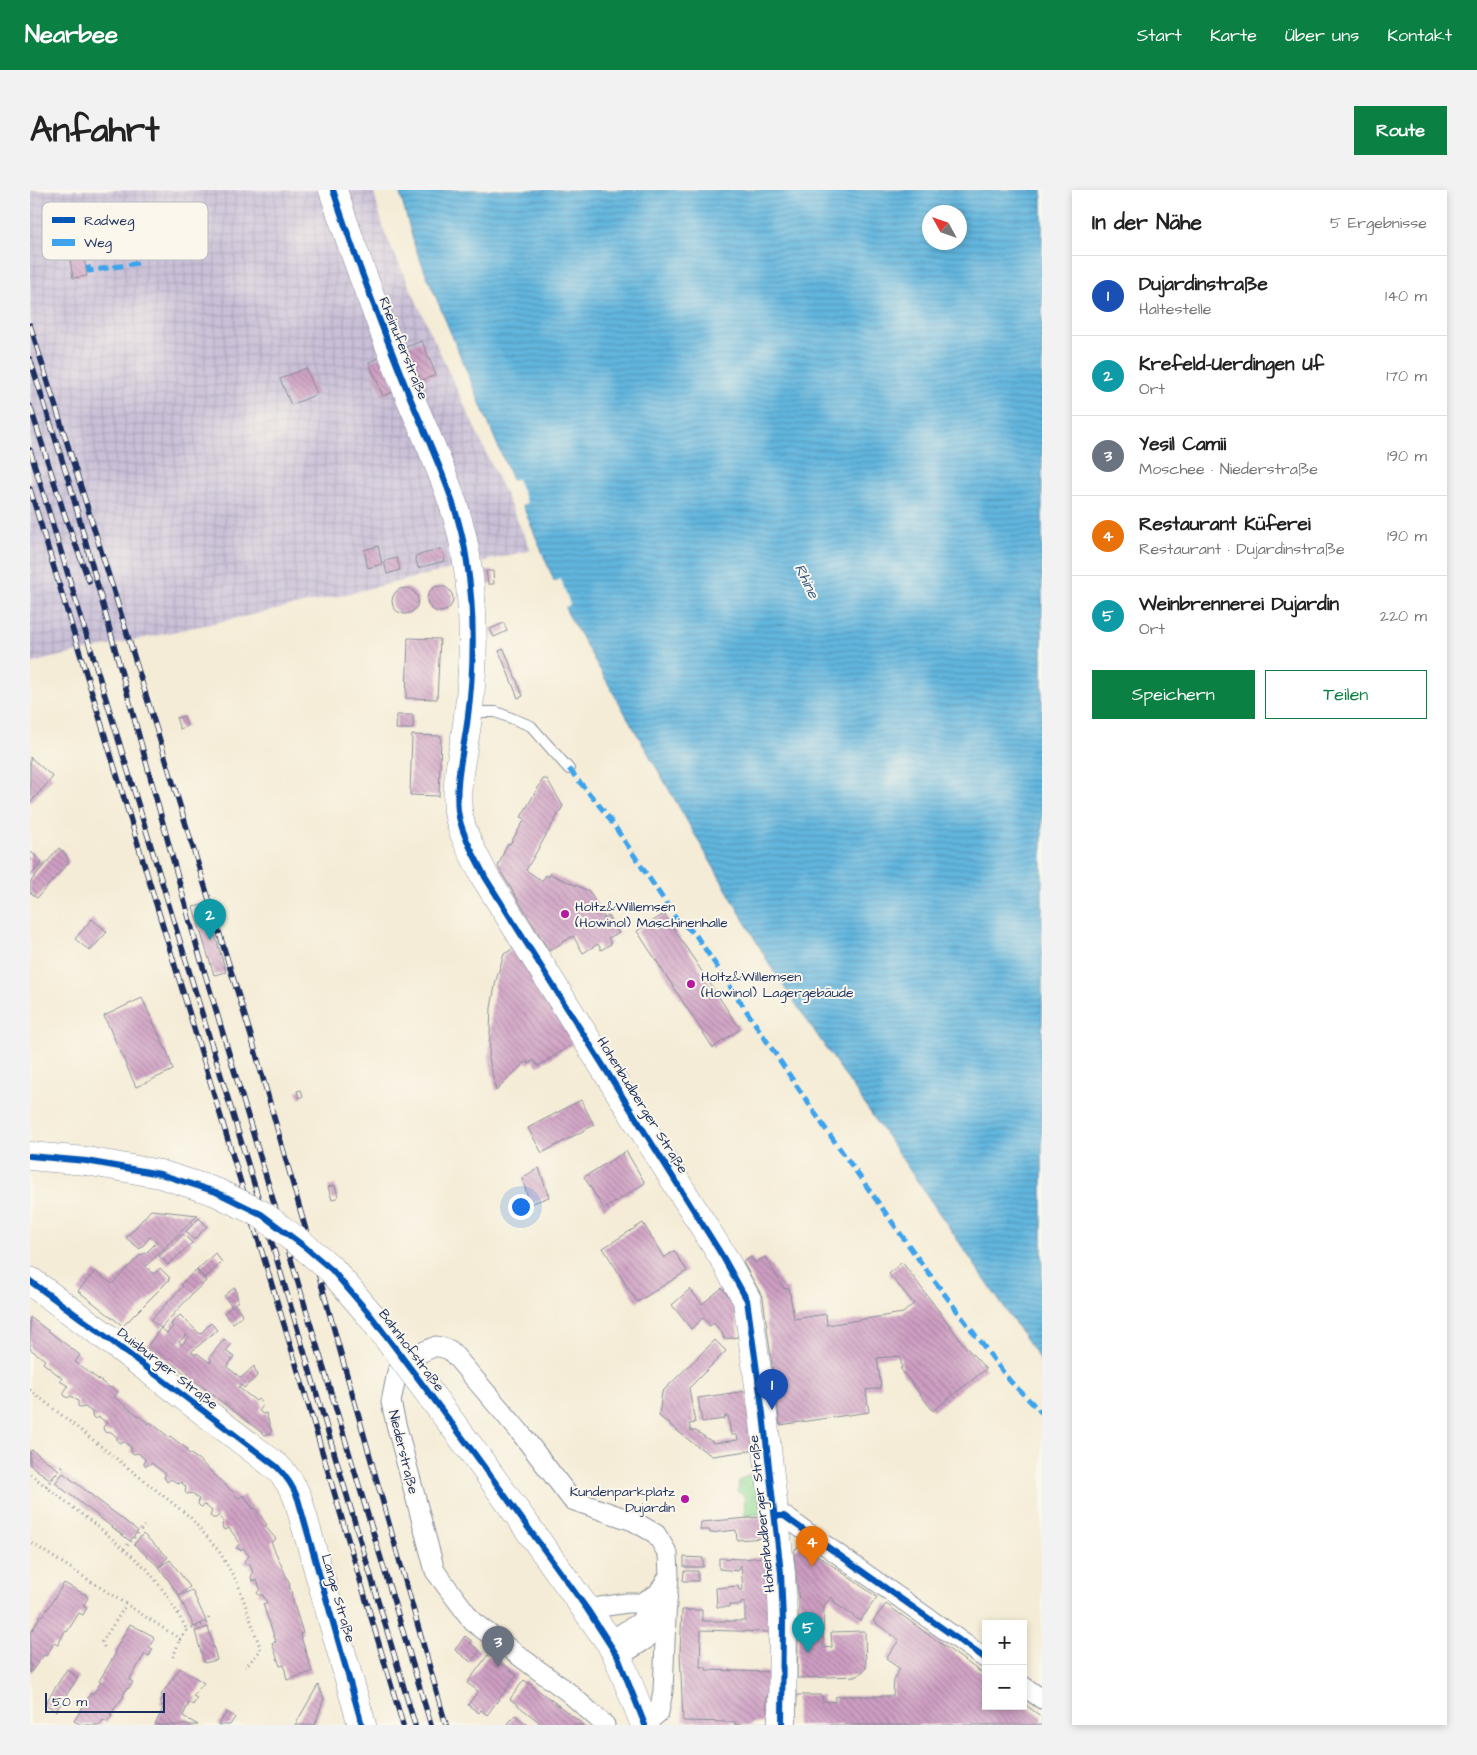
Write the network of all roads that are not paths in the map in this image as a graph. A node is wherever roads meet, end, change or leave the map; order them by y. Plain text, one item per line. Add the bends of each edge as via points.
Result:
1 (333, 190) edge
2 (457, 514) joint
3 (468, 712) junction
4 (569, 769) dead end
5 (30, 1156) edge
6 (30, 1281) edge
7 (288, 1479) joint
8 (775, 1516) junction
9 (664, 1584) junction
10 (587, 1609) junction
11 (666, 1617) junction
12 (613, 1649) junction
13 (982, 1656) edge
14 (1027, 1689) edge
15 (1042, 1699) edge
16 (362, 1725) edge
17 (605, 1725) edge
18 (645, 1725) edge
19 (782, 1725) edge

1 - 2 street, Rheinuferstraße via 379,321
2 - 3 street, Hohenbudberger Straße via 468,563 472,613
3 - 4 lane via 496,712 530,726
3 - 8 street, Hohenbudberger Straße via 457,786 463,832 485,876 724,1257 746,1300
5 - 10 street, Bahnhofstraße, bridge via 86,1161 160,1174 216,1192 261,1214 305,1247 332,1270 372,1317
6 - 7 street, Duisburger Straße via 277,1467
7 - 16 street, Lange Straße via 298,1500
8 - 13 street via 784,1516
8 - 19 street, Hohenbudberger Straße via 783,1621
9 - 10 street via 640,1603
9 - 11 street, Niederstraße
9 - 12 street via 638,1623
9 - 17 street, Niederstraße via 668,1554 656,1534 572,1500 450,1350 436,1346 418,1354 397,1372 391,1402 435,1570 473,1622 568,1692
10 - 12 street, Bahnhofstraße
11 - 12 street via 645,1640
11 - 18 street, Niederstraße via 659,1712
12 - 18 street, Bahnhofstraße
14 - 15 street

